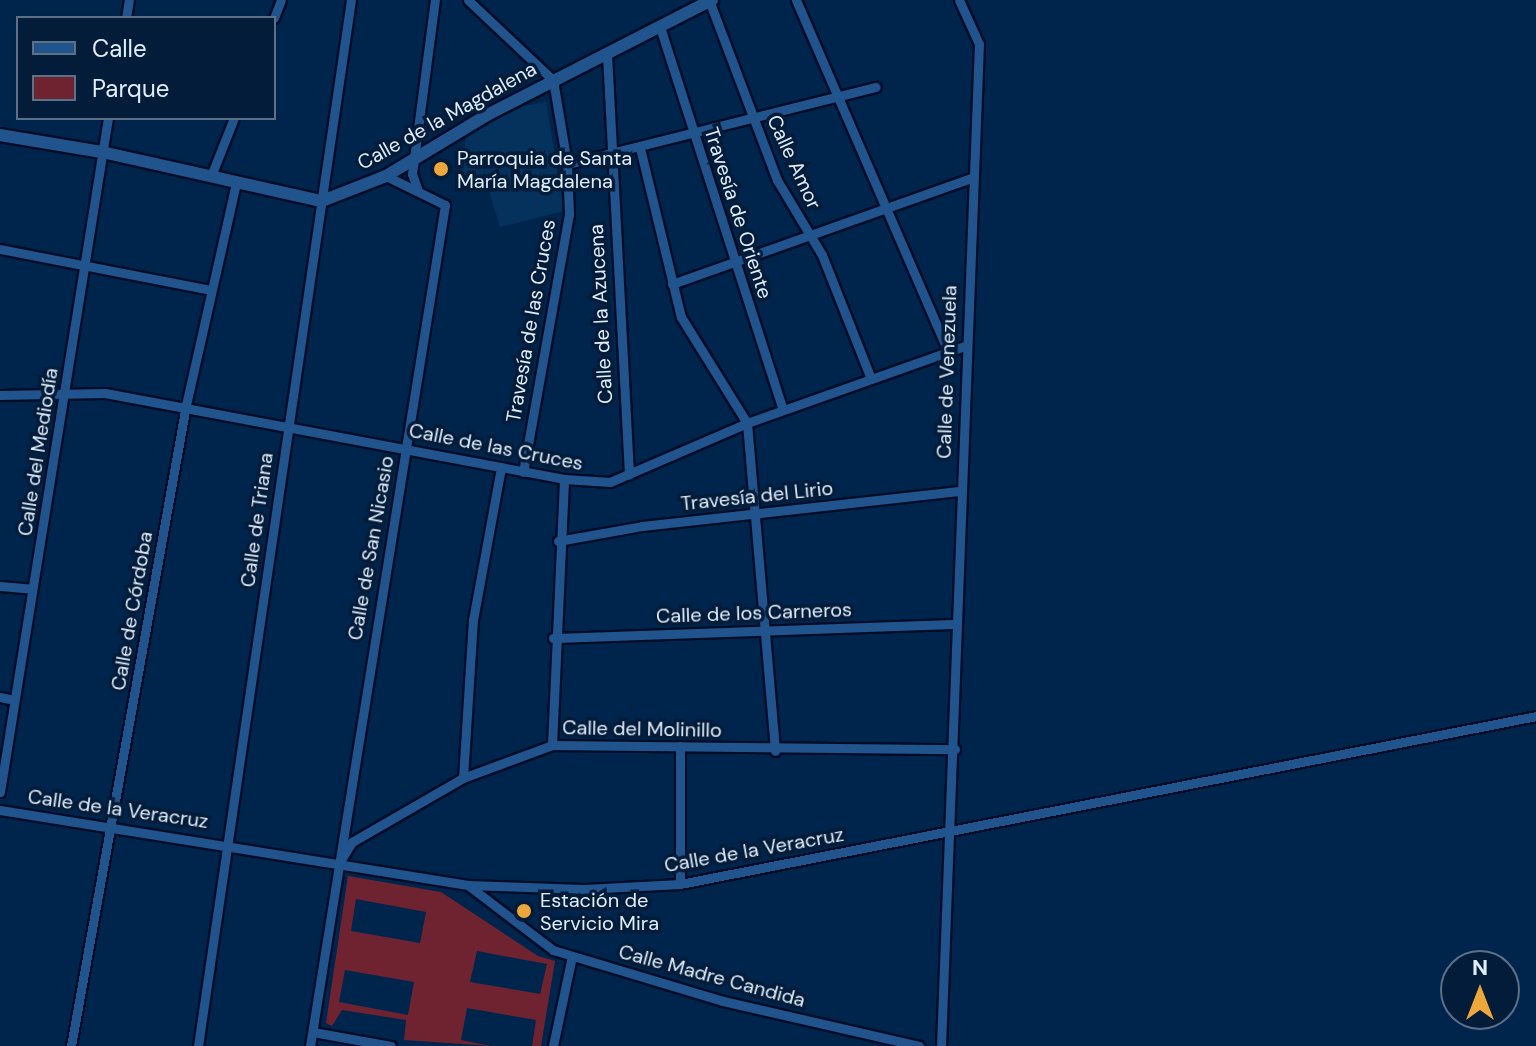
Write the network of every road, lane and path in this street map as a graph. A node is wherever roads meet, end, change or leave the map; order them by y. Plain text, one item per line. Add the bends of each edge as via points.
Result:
1 (351, 0) edge
2 (435, 0) edge
3 (468, 0) edge
4 (710, 0) edge
5 (796, 0) edge
6 (959, 0) edge
7 (660, 27) junction
8 (607, 54) junction
9 (553, 80) junction
10 (876, 87) dead end
11 (838, 95) junction
12 (753, 118) junction
13 (108, 120) edge
14 (233, 120) edge
15 (693, 134) junction
16 (0, 135) edge
17 (640, 148) junction
18 (102, 152) junction
19 (610, 155) junction
20 (417, 156) junction
21 (567, 164) junction
22 (211, 176) junction
23 (386, 176) junction
24 (972, 178) junction
25 (236, 183) junction
26 (418, 191) junction
27 (322, 201) junction
28 (887, 206) junction
29 (809, 235) junction
30 (0, 249) edge
31 (734, 259) junction
32 (85, 265) junction
33 (672, 284) junction
34 (211, 290) junction
35 (964, 346) junction
36 (948, 352) junction
37 (871, 379) junction
38 (0, 395) edge
39 (66, 396) junction
40 (186, 405) junction
41 (783, 410) junction
42 (747, 423) junction
43 (289, 425) junction
44 (406, 448) junction
45 (501, 468) junction
46 (523, 472) junction
47 (629, 474) junction
48 (564, 479) junction
49 (961, 491) junction
50 (756, 515) junction
51 (558, 541) junction
52 (0, 586) edge
53 (32, 589) junction
54 (955, 624) junction
55 (766, 630) junction
56 (553, 638) junction
57 (0, 697) edge
58 (14, 700) junction
59 (1536, 716) edge
60 (552, 745) junction
61 (680, 746) junction
62 (955, 749) junction
63 (775, 751) junction
64 (463, 778) junction
65 (0, 792) edge
66 (0, 810) edge
67 (112, 826) junction
68 (950, 833) junction
69 (227, 843) junction
70 (341, 861) junction
71 (680, 884) junction
72 (468, 885) junction
73 (572, 956) junction
74 (313, 1032) junction
75 (71, 1046) edge
76 (198, 1046) edge
77 (310, 1046) edge
78 (391, 1046) edge
79 (553, 1046) edge
80 (919, 1046) edge
81 (941, 1046) edge

1 - 27 street, Calle de Triana
2 - 20 street
3 - 9 street
4 - 7 street, Calle de la Magdalena
4 - 12 street, Calle Amor
5 - 11 street
6 - 24 street, Calle de Venezuela via 979,44
7 - 8 street, Calle de la Magdalena
7 - 15 street, Travesía de Oriente
8 - 9 street, Calle de la Magdalena
8 - 19 street, Calle de la Azucena
9 - 20 street, Calle de la Magdalena
9 - 21 street, Travesía de las Cruces
10 - 11 street
11 - 12 street
11 - 28 street
12 - 15 street
12 - 29 street, Calle Amor via 777,180
13 - 18 street, Calle del Mediodía
14 - 22 street
15 - 17 street
15 - 31 street, Travesía de Oriente
16 - 18 street
17 - 19 street
17 - 33 street
18 - 22 street
18 - 32 street, Calle del Mediodía
19 - 21 street
19 - 47 street, Calle de la Azucena
20 - 23 street, Calle de la Magdalena
20 - 26 street via 412,174
21 - 46 street, Travesía de las Cruces via 569,214
22 - 25 street
23 - 26 street
23 - 27 street, Calle de la Magdalena
24 - 28 street
24 - 35 street, Calle de Venezuela
25 - 27 street
25 - 34 street, Calle de Córdoba
26 - 44 street, Calle de San Nicasio via 445,205
27 - 43 street, Calle de Triana
28 - 29 street
28 - 36 street
29 - 31 street
29 - 37 street, Calle Amor via 822,255
30 - 32 street
31 - 33 street
31 - 41 street, Travesía de Oriente
32 - 34 street
32 - 39 street, Calle del Mediodía
33 - 42 street via 681,317
34 - 40 street, Calle de Córdoba
35 - 36 street, Calle de las Cruces
35 - 49 street, Calle de Venezuela
36 - 37 street, Calle de las Cruces
37 - 41 street, Calle de las Cruces
38 - 39 street, Calle de las Cruces
39 - 40 street, Calle de las Cruces via 105,393
39 - 53 street, Calle del Mediodía
40 - 43 street, Calle de las Cruces
40 - 67 street, Calle de Córdoba
41 - 42 street, Calle de las Cruces
42 - 47 street, Calle de las Cruces
42 - 50 street
43 - 44 street, Calle de las Cruces
43 - 69 street, Calle de Triana
44 - 45 street, Calle de las Cruces
44 - 70 street, Calle de San Nicasio
45 - 46 street, Calle de las Cruces
45 - 64 street via 473,620
46 - 48 street, Calle de las Cruces
47 - 48 street, Calle de las Cruces via 610,482
48 - 51 street
49 - 50 street, Travesía del Lirio
49 - 54 street, Calle de Venezuela
50 - 51 street, Travesía del Lirio
50 - 55 street
51 - 56 street
52 - 53 street
53 - 58 street, Calle del Mediodía
54 - 55 street, Calle de los Carneros
54 - 62 street, Calle de Venezuela
55 - 56 street, Calle de los Carneros
55 - 63 street
56 - 60 street
57 - 58 street
58 - 65 street, Calle del Mediodía
59 - 68 street, Calle de la Veracruz
60 - 61 street, Calle del Molinillo
60 - 64 street, Calle del Molinillo
61 - 63 street, Calle del Molinillo
61 - 71 street
62 - 63 street, Calle del Molinillo
62 - 68 street, Calle de Venezuela
64 - 70 street, Calle del Molinillo via 352,842
66 - 67 street, Calle de la Veracruz
67 - 69 street, Calle de la Veracruz
67 - 75 street, Calle de Córdoba
68 - 71 street, Calle de la Veracruz
68 - 81 street, Calle de Venezuela
69 - 70 street, Calle de la Veracruz
69 - 76 street, Calle de Triana
70 - 72 street, Calle de la Veracruz
70 - 74 street
71 - 72 street, Calle de la Veracruz via 584,889
72 - 73 street, Calle Madre Candida via 553,950
73 - 79 street
73 - 80 street, Calle Madre Candida via 723,1001
74 - 77 street
74 - 78 street

